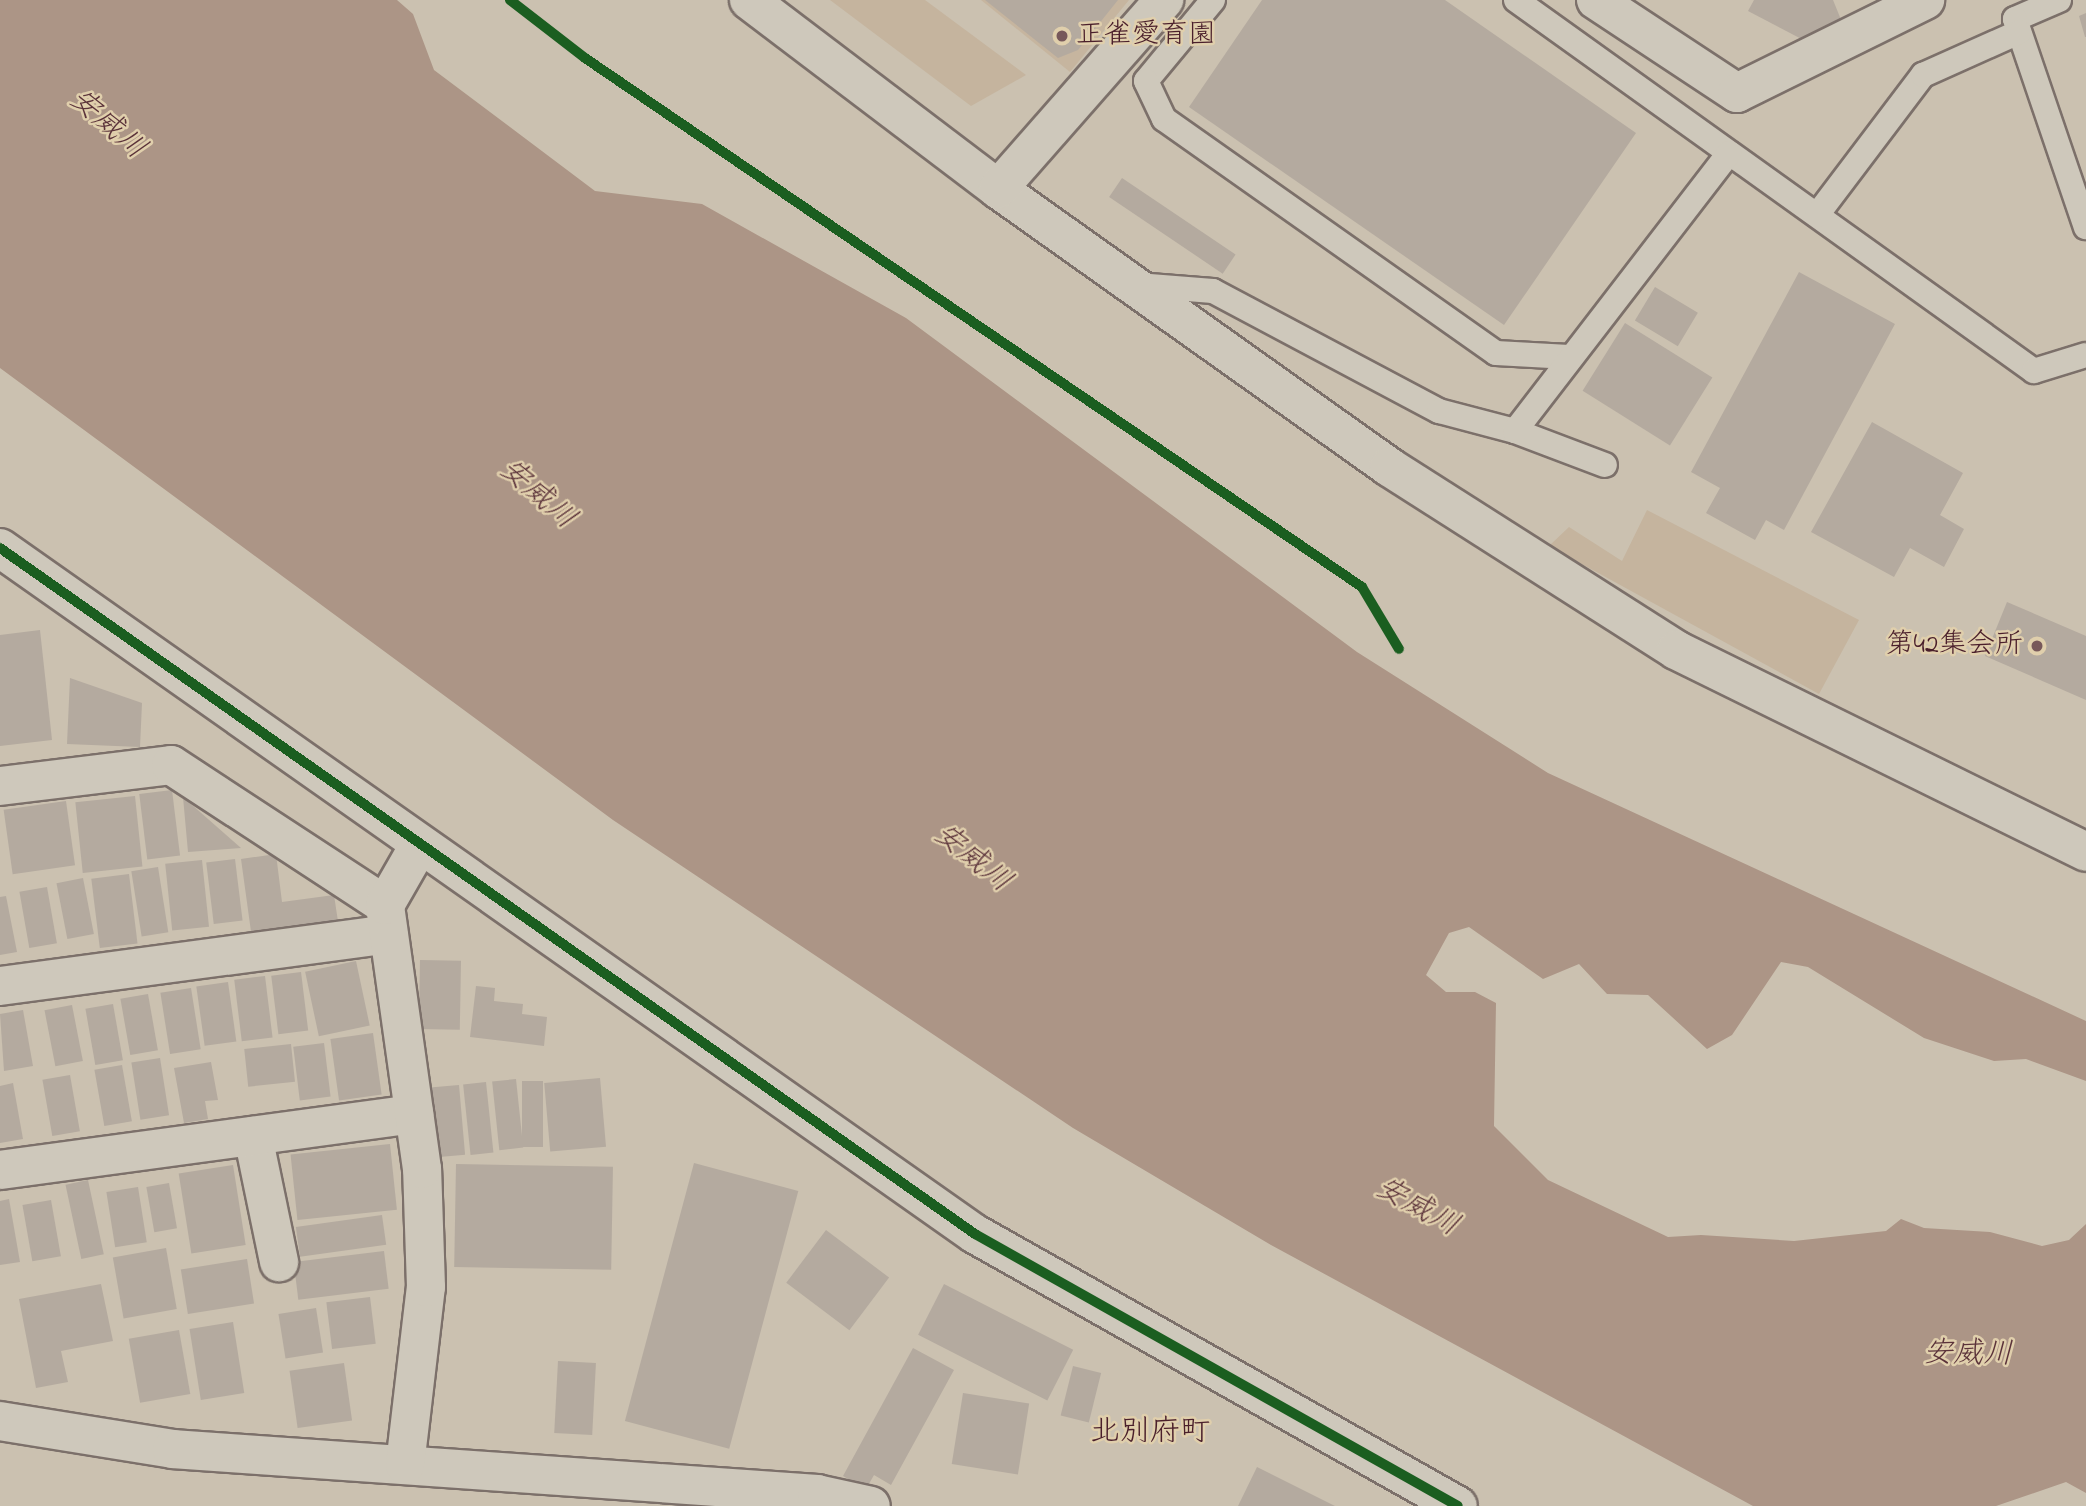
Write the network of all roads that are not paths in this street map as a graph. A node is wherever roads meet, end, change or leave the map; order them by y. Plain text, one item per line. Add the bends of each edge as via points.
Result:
1 (749, 0) edge
2 (1164, 0) edge
3 (1213, 0) edge
4 (1516, 0) edge
5 (1596, 0) edge
6 (1925, 0) edge
7 (2059, 0) edge
8 (2019, 32) junction
9 (1729, 153) junction
10 (998, 189) junction
11 (1817, 215) junction
12 (2086, 227) edge
13 (1133, 285) junction
14 (2086, 355) edge
15 (1569, 357) junction
16 (1515, 431) junction
17 (1605, 465) dead end
18 (0, 548) edge
19 (0, 786) edge
20 (420, 844) junction
21 (2086, 852) edge
22 (387, 919) junction
23 (0, 986) edge
24 (414, 1114) junction
25 (253, 1136) junction
26 (0, 1170) edge
27 (279, 1262) dead end
28 (0, 1422) edge
29 (405, 1465) junction
30 (871, 1506) edge
31 (1458, 1506) edge

1 - 10 street
2 - 10 street via 1059,125
3 - 15 lane via 1146,81 1164,119 1496,353
4 - 9 lane
5 - 6 street via 1737,93
7 - 8 lane via 2015,19
8 - 11 lane via 1923,75
8 - 12 lane
9 - 11 lane
9 - 15 lane
10 - 13 street
11 - 14 lane via 2034,371
13 - 16 lane via 1213,292 1439,411
13 - 21 street via 1389,467 1676,650
15 - 16 lane
16 - 17 lane
18 - 20 street
19 - 22 street via 171,765
20 - 22 street
20 - 31 street via 975,1234
22 - 23 street
22 - 24 street
24 - 25 street
24 - 29 street via 422,1170 426,1287
25 - 26 street
25 - 27 street
28 - 29 street via 172,1449
29 - 30 street via 817,1494

